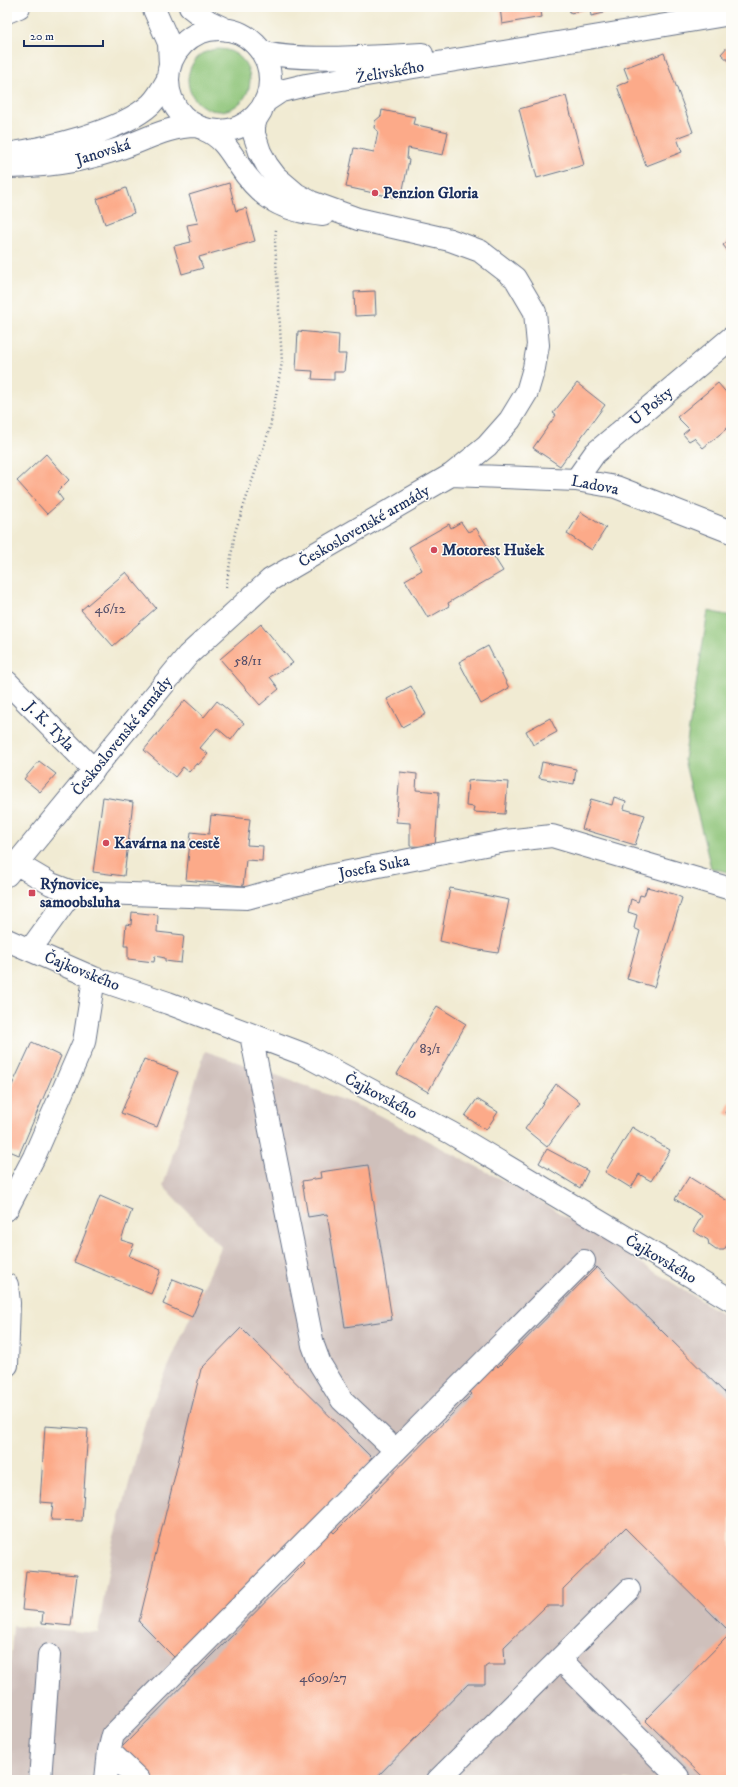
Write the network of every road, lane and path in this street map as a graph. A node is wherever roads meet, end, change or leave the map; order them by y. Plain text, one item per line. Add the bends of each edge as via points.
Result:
1 (20, 7) edge
2 (153, 7) edge
3 (190, 7) edge
4 (7, 12) edge
5 (731, 14) edge
6 (227, 30) junction
7 (517, 49) junction
8 (260, 50) junction
9 (169, 72) junction
10 (263, 106) junction
11 (201, 128) junction
12 (7, 154) edge
13 (7, 167) edge
14 (358, 219) junction
15 (275, 249) dead end
16 (731, 338) edge
17 (451, 475) junction
18 (576, 480) junction
19 (731, 532) edge
20 (220, 626) junction
21 (7, 682) edge
22 (94, 770) junction
23 (12, 870) edge
24 (731, 889) edge
25 (72, 892) junction
26 (7, 940) edge
27 (30, 950) junction
28 (94, 978) junction
29 (251, 1035) junction
30 (7, 1209) edge
31 (584, 1261) dead end
32 (7, 1285) edge
33 (731, 1300) edge
34 (7, 1365) edge
35 (395, 1450) junction
36 (629, 1590) dead end
37 (49, 1655) dead end
38 (560, 1659) junction
39 (108, 1751) junction
40 (40, 1780) edge
41 (106, 1780) edge
42 (139, 1780) edge
43 (438, 1780) edge
44 (676, 1780) edge

1 - 4 street
2 - 9 street via 169,43
3 - 6 street via 208,21
5 - 7 street, Želivského
6 - 8 street via 251,40
6 - 9 street via 212,29 186,41 177,52
7 - 8 street, Želivského via 345,58 285,56
7 - 10 street, Želivského via 289,88 273,95
8 - 10 street via 270,75
9 - 11 street via 170,94 175,107 185,118
9 - 12 street, Janovská via 159,95 150,105 118,123 77,139 38,150
10 - 11 street via 240,127 217,131
10 - 14 street, Československé armády via 256,119 254,134 267,165 276,177 310,202
11 - 13 street, Janovská via 182,126 168,130 115,159
11 - 14 street, Československé armády via 213,133 225,144 256,189 270,199 291,210
14 - 17 street, Československé armády via 450,240 480,251 515,278 535,312 538,345 527,392 510,420 491,441
15 - 20 path via 282,362 270,428 235,532
16 - 18 street, U Pošty via 595,453
17 - 18 street, Ladova
17 - 20 street, Československé armády via 270,580
18 - 19 street, Ladova via 616,487
20 - 22 street, Československé armády via 188,655
21 - 22 street, J. K. Tyla
22 - 23 street, Československé armády
23 - 25 street, Josefa Suka
24 - 25 street, Josefa Suka via 552,836 505,841 336,875 247,898
25 - 27 street
26 - 27 street, Čajkovského
27 - 28 street, Čajkovského
28 - 29 street, Čajkovského
28 - 30 street via 84,1042 34,1157
29 - 33 street, Čajkovského via 303,1054 450,1133
29 - 35 street via 313,1345 320,1364 342,1400
31 - 35 street
32 - 34 street
35 - 39 street via 113,1735
36 - 38 street
37 - 40 street
38 - 43 street
38 - 44 street via 678,1777
39 - 41 street
39 - 42 street

